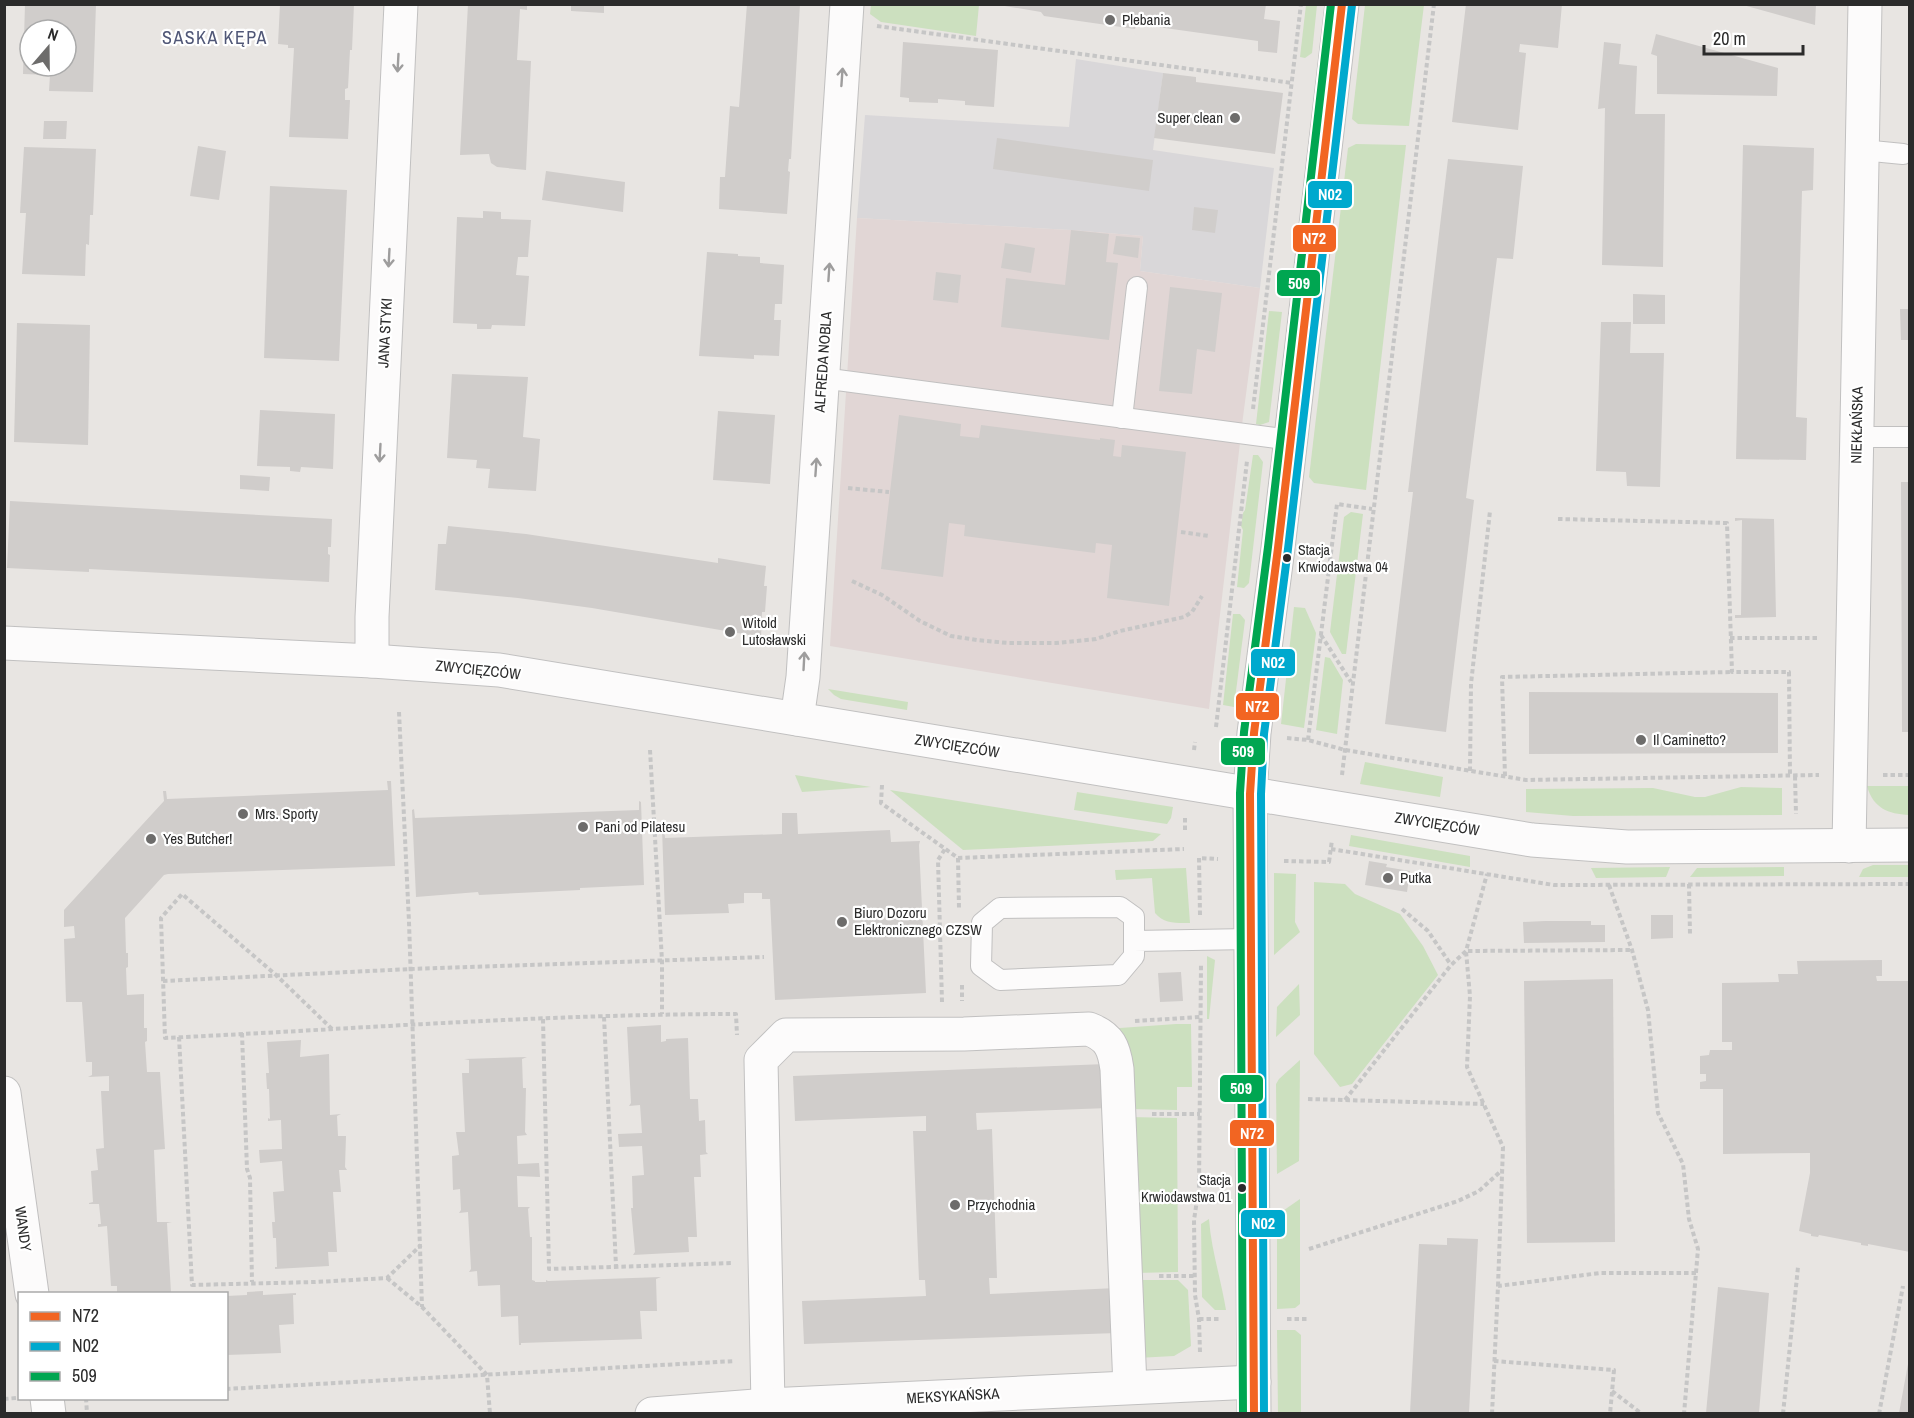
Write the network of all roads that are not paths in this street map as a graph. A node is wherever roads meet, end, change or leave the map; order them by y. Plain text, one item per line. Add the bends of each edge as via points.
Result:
1 (401, 4) edge
2 (1341, 4) edge
3 (1865, 4) edge
4 (846, 13) edge
5 (1862, 150) junction
6 (1903, 154) dead end
7 (1137, 287) dead end
8 (822, 378) junction
9 (1122, 418) junction
10 (1857, 436) junction
11 (1910, 437) edge
12 (1291, 440) junction
13 (4, 643) edge
14 (372, 661) junction
15 (797, 719) junction
16 (1250, 794) junction
17 (1910, 845) edge
18 (1849, 846) junction
19 (1250, 939) junction
20 (1134, 940) junction
21 (4, 1093) edge
22 (32, 1292) edge
23 (1130, 1387) junction
24 (1254, 1398) edge
25 (768, 1405) junction
26 (652, 1413) edge

1 -> 14 street, JANA STYKI
2 - 12 street
3 - 5 street, NIEKŁAŃSKA
8 -> 4 street, ALFREDA NOBLA
5 - 6 lane
5 - 10 street, NIEKŁAŃSKA
7 - 9 lane
8 - 9 lane
15 -> 8 street, ALFREDA NOBLA
9 - 12 lane
10 - 11 lane
10 - 18 street, NIEKŁAŃSKA
12 - 16 street via 1254,733
13 - 14 street, ZWYCIĘZCÓW
14 - 15 street, ZWYCIĘZCÓW via 499,670
15 - 16 street, ZWYCIĘZCÓW
16 - 18 street, ZWYCIĘZCÓW via 1533,840 1627,847
16 - 19 street
17 - 18 street, ZWYCIĘZCÓW
19 - 20 lane
19 - 24 street
20 - 20 lane via 1134,956 1118,975 1000,980 981,966 981,923 1000,908 1120,907 1134,917
21 - 22 street, WANDY
23 - 24 street, MEKSYKAŃSKA
23 - 25 street, MEKSYKAŃSKA
23 - 25 street via 1117,1069 1112,1046 1092,1031 786,1035 761,1060
25 - 26 street, MEKSYKAŃSKA

